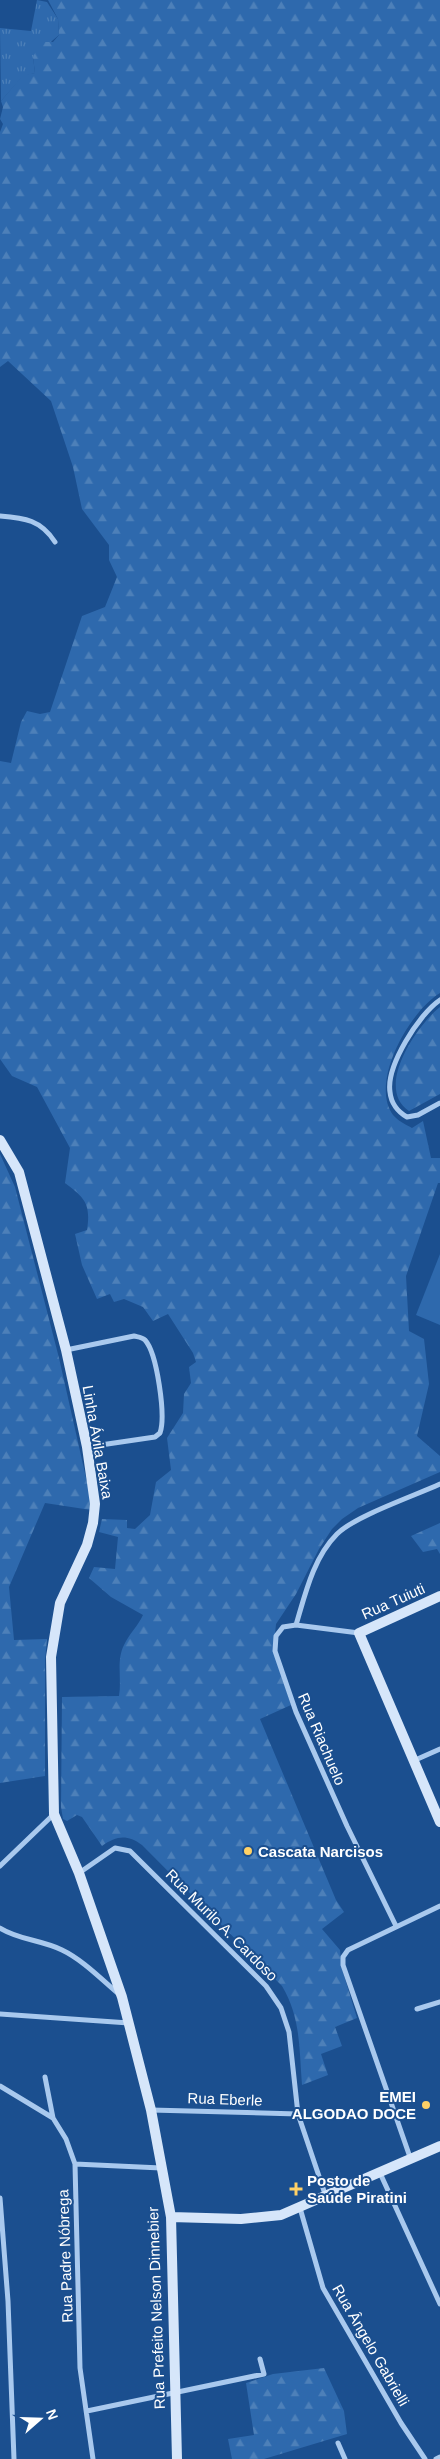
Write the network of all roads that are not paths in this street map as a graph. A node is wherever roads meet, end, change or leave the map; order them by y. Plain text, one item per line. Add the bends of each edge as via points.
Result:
1 (0, 516) edge
2 (55, 542) dead end
3 (440, 1000) edge
4 (440, 1103) edge
5 (0, 1140) edge
6 (66, 1350) junction
7 (87, 1447) junction
8 (440, 1484) edge
9 (440, 1596) edge
10 (296, 1625) junction
11 (359, 1632) junction
12 (440, 1749) edge
13 (412, 1761) junction
14 (54, 1814) junction
15 (440, 1822) edge
16 (0, 1866) edge
17 (79, 1873) junction
18 (440, 1906) edge
19 (396, 1926) junction
20 (0, 1928) edge
21 (122, 1997) junction
22 (440, 2002) edge
23 (417, 2009) dead end
24 (0, 2014) edge
25 (130, 2023) junction
26 (45, 2077) dead end
27 (0, 2086) edge
28 (151, 2110) junction
29 (298, 2114) junction
30 (54, 2118) junction
31 (440, 2146) edge
32 (411, 2160) junction
33 (75, 2164) junction
34 (161, 2168) junction
35 (380, 2173) junction
36 (0, 2198) edge
37 (326, 2198) junction
38 (300, 2208) junction
39 (171, 2217) junction
40 (440, 2304) edge
41 (260, 2359) dead end
42 (175, 2394) junction
43 (87, 2411) junction
44 (338, 2444) dead end
45 (440, 2458) edge
46 (14, 2459) edge
47 (93, 2459) edge
48 (177, 2459) edge
49 (345, 2459) edge
50 (425, 2459) edge
51 (436, 2459) edge

1 - 2 street via 38,522
3 - 4 street via 427,1011 405,1042 390,1085 392,1099 407,1117
5 - 6 street, Linha Ávila Baixa via 19,1172
6 - 7 street, Linha Ávila Baixa
6 - 7 street via 141,1337 146,1340 155,1364 162,1420 160,1433 155,1437
7 - 14 street, Linha Ávila Baixa via 95,1504 93,1524 60,1603 51,1657
8 - 10 street via 354,1522 337,1534 308,1584
9 - 11 street, Rua Tuiuti
10 - 11 street
10 - 19 street, Rua Riachuelo via 283,1627 276,1636 275,1652 308,1738
11 - 13 street
12 - 13 street
13 - 15 street
14 - 16 street
14 - 17 street, Rua Prefeito Nelson Dinnebier
17 - 21 street, Rua Prefeito Nelson Dinnebier
17 - 29 street, Rua Murilo A. Cardoso via 115,1848 130,1851 266,1986 286,2017
18 - 19 street
19 - 32 street via 348,1950 343,1957 343,1965
20 - 21 street via 20,1938 64,1950
21 - 25 street, Rua Prefeito Nelson Dinnebier
22 - 23 street
24 - 25 street
25 - 28 street, Rua Prefeito Nelson Dinnebier
26 - 30 street
27 - 30 street, Rua Padre Nóbrega
28 - 29 street, Rua Eberle
28 - 34 street, Rua Prefeito Nelson Dinnebier
29 - 37 street, Rua Murilo A. Cardoso
30 - 33 street, Rua Padre Nóbrega
31 - 32 street
32 - 35 street
33 - 34 street
33 - 43 street, Rua Padre Nóbrega via 80,2368
34 - 39 street, Rua Prefeito Nelson Dinnebier
35 - 37 street
35 - 40 street
36 - 46 street
37 - 38 street
38 - 39 street via 270,2217
38 - 50 street, Rua Ângelo Gabrielli via 323,2288 400,2423
39 - 42 street, Rua Prefeito Nelson Dinnebier
41 - 42 street via 264,2374
42 - 43 street
42 - 48 street, Rua Prefeito Nelson Dinnebier
43 - 47 street, Rua Padre Nóbrega
44 - 49 street
45 - 51 street

